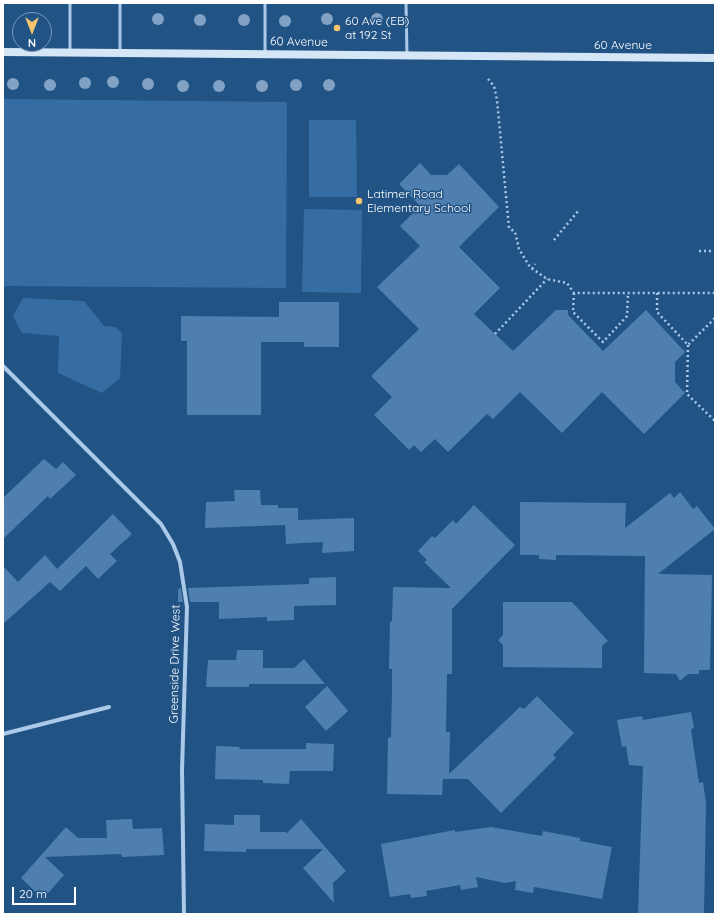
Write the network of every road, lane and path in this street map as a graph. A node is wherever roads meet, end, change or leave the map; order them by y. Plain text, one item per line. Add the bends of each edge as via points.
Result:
1 (70, 3) edge
2 (120, 3) edge
3 (265, 3) edge
4 (406, 3) edge
5 (3, 52) edge
6 (70, 52) junction
7 (120, 52) junction
8 (265, 54) junction
9 (407, 56) junction
10 (715, 58) edge
11 (488, 79) dead end
12 (579, 210) dead end
13 (554, 240) dead end
14 (699, 251) dead end
15 (715, 251) edge
16 (535, 264) dead end
17 (532, 269) junction
18 (547, 279) junction
19 (574, 293) junction
20 (628, 293) junction
21 (657, 293) junction
22 (715, 293) edge
23 (715, 318) edge
24 (495, 334) dead end
25 (688, 345) junction
26 (3, 366) edge
27 (715, 421) edge
28 (109, 707) dead end
29 (3, 734) edge
30 (184, 914) edge

1 - 6 lane
2 - 7 lane
3 - 8 lane
4 - 9 lane
5 - 6 street, 60 Avenue
6 - 7 street, 60 Avenue
7 - 8 street, 60 Avenue
8 - 9 street, 60 Avenue
9 - 10 street, 60 Avenue
11 - 17 path via 494,86 497,100 509,228 515,232 519,249
12 - 13 path
14 - 15 path
16 - 17 path
17 - 18 path
18 - 19 path via 567,283
18 - 24 path
19 - 20 path
19 - 20 path via 573,312 603,342 627,316
20 - 21 path
21 - 22 path
21 - 25 path via 657,312
23 - 25 path
25 - 27 path via 687,394
26 - 30 street, Greenside Drive West via 161,524 173,544 181,567 187,607 182,770
28 - 29 street

